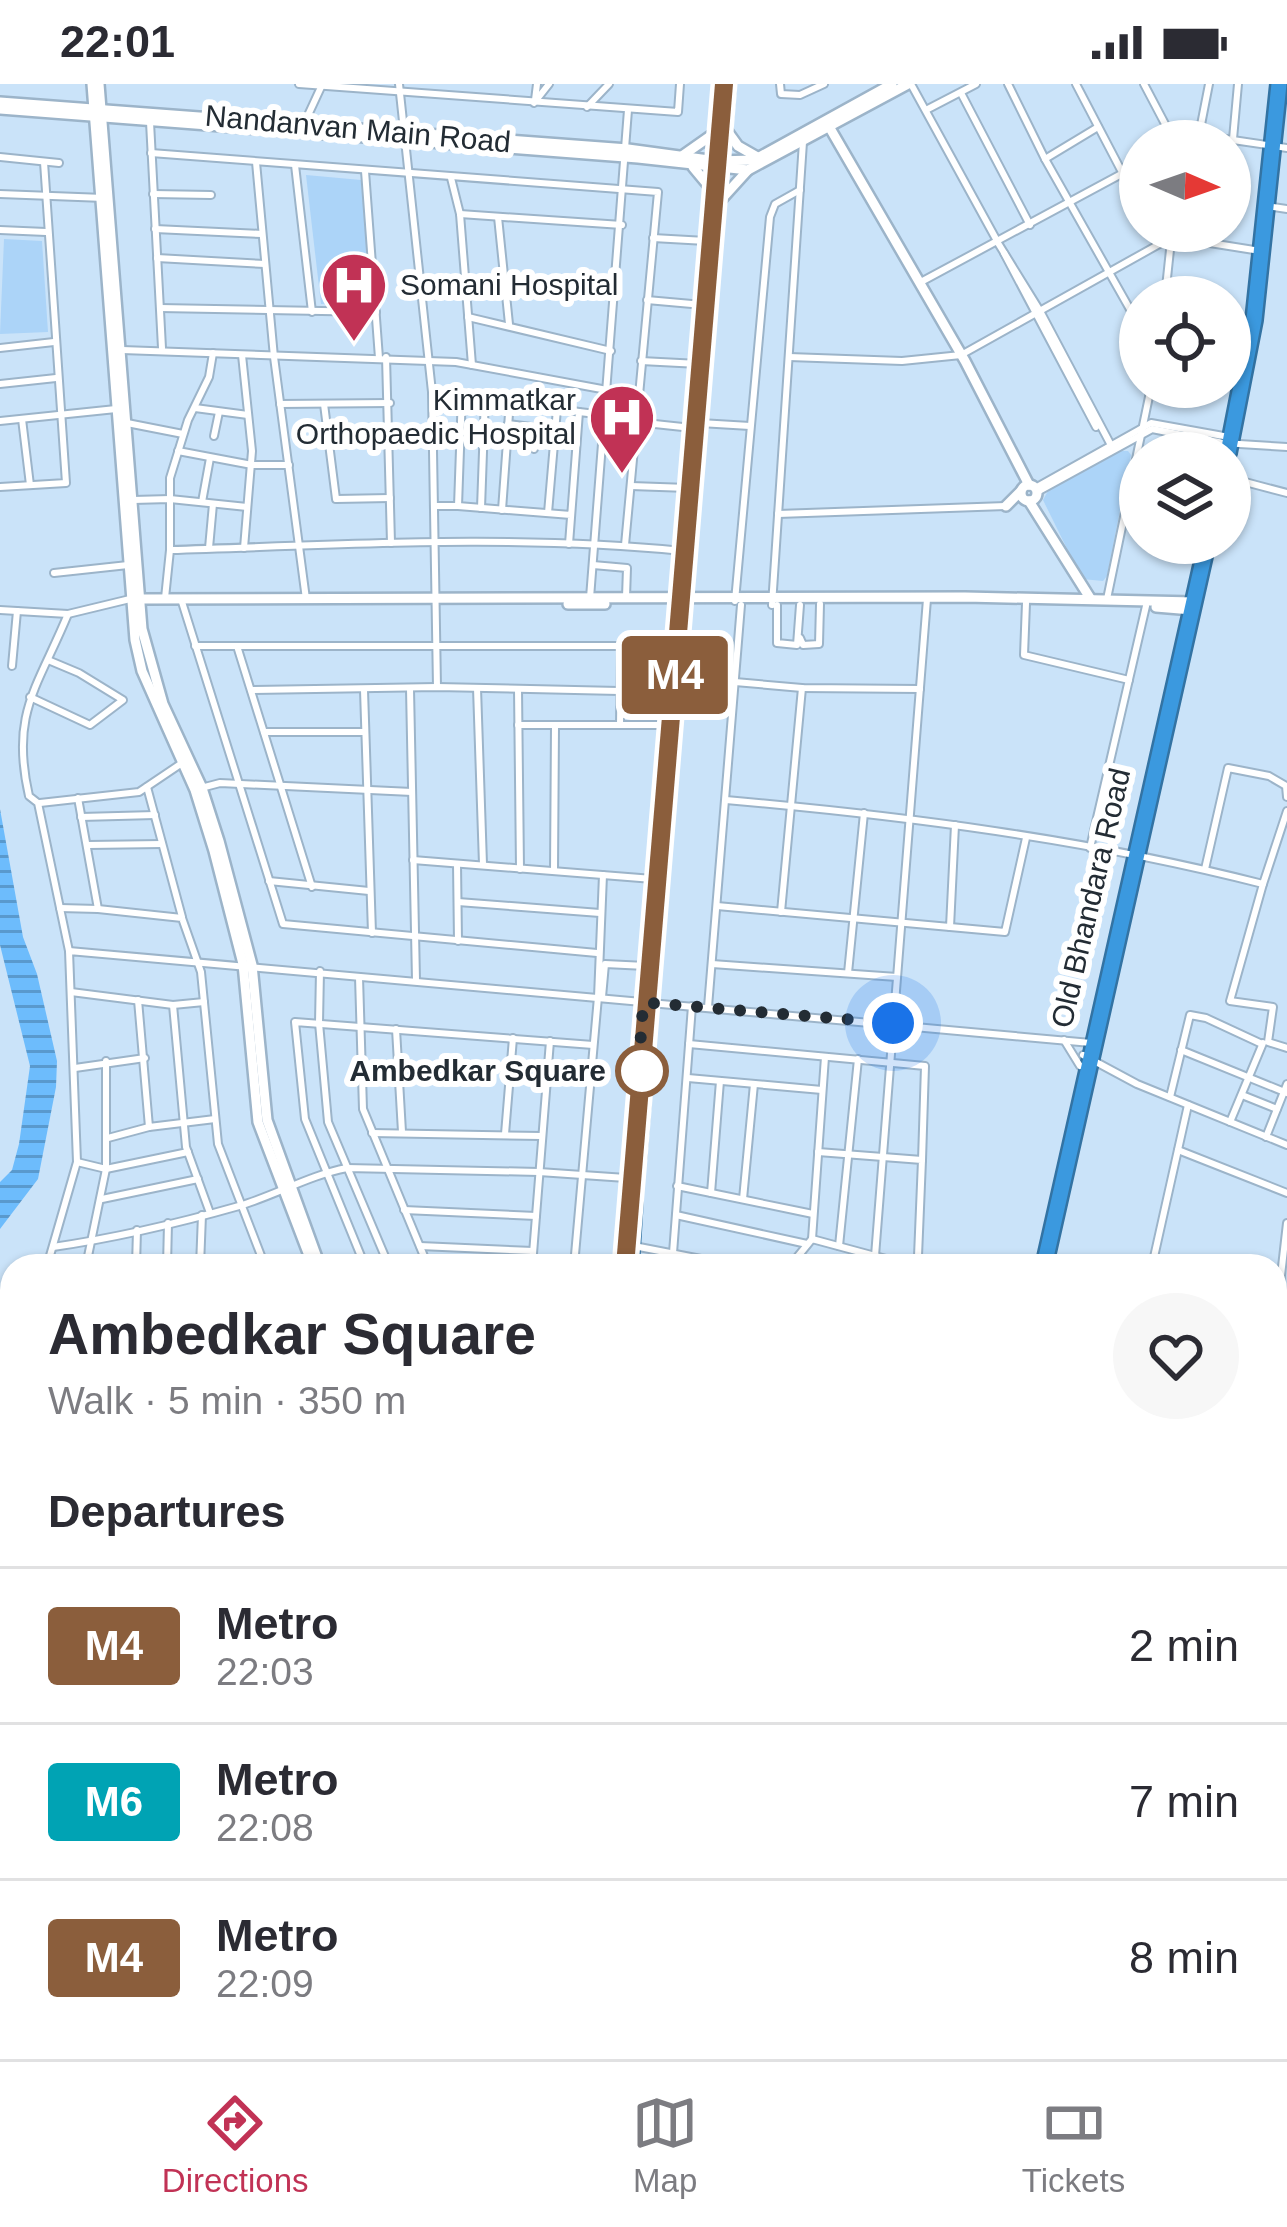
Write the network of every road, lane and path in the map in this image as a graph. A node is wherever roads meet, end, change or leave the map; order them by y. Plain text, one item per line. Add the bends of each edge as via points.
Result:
1 (95, 84) edge
2 (299, 84) edge
3 (449, 84) edge
4 (478, 84) edge
5 (537, 84) edge
6 (549, 84) edge
7 (609, 84) edge
8 (680, 84) edge
9 (725, 84) edge
10 (780, 84) edge
11 (824, 84) edge
12 (892, 84) edge
13 (910, 84) edge
14 (976, 84) edge
15 (1008, 84) edge
16 (1076, 84) edge
17 (1144, 84) edge
18 (1209, 84) edge
19 (1238, 84) edge
20 (1275, 84) edge
21 (322, 85) edge
22 (399, 88) edge
23 (961, 93) junction
24 (449, 97) junction
25 (477, 99) junction
26 (534, 103) junction
27 (0, 106) edge
28 (586, 107) junction
29 (72, 108) junction
30 (628, 110) junction
31 (926, 110) junction
32 (99, 113) junction
33 (134, 118) junction
34 (150, 118) junction
35 (1165, 120) edge
36 (1202, 120) edge
37 (1235, 120) edge
38 (827, 123) junction
39 (303, 126) junction
40 (1098, 127) junction
41 (722, 129) junction
42 (406, 137) junction
43 (803, 142) junction
44 (104, 145) junction
45 (1275, 145) edge
46 (151, 153) junction
47 (627, 153) junction
48 (682, 156) junction
49 (0, 157) edge
50 (759, 158) junction
51 (1045, 159) junction
52 (44, 162) junction
53 (256, 162) junction
54 (58, 163) dead end
55 (295, 165) junction
56 (720, 165) junction
57 (692, 166) junction
58 (1119, 166) edge
59 (748, 170) junction
60 (365, 171) junction
61 (408, 174) junction
62 (1119, 176) edge
63 (451, 178) junction
64 (800, 190) junction
65 (624, 192) junction
66 (0, 194) edge
67 (154, 194) junction
68 (211, 195) dead end
69 (716, 196) junction
70 (45, 197) junction
71 (105, 198) junction
72 (1070, 203) junction
73 (1266, 206) junction
74 (1287, 209) edge
75 (460, 214) junction
76 (498, 217) junction
77 (622, 225) junction
78 (1030, 225) junction
79 (155, 229) junction
80 (0, 230) edge
81 (46, 232) junction
82 (262, 234) junction
83 (653, 238) junction
84 (706, 241) junction
85 (999, 244) junction
86 (1142, 252) edge
87 (1227, 252) edge
88 (157, 258) junction
89 (1255, 261) junction
90 (265, 264) junction
91 (1109, 272) junction
92 (919, 283) junction
93 (1119, 290) edge
94 (646, 300) junction
95 (703, 304) junction
96 (160, 308) junction
97 (312, 312) junction
98 (376, 312) junction
99 (269, 313) junction
100 (1038, 313) junction
101 (468, 317) junction
102 (509, 324) junction
103 (54, 342) junction
104 (0, 348) edge
105 (116, 350) junction
106 (162, 350) junction
107 (610, 351) junction
108 (214, 353) junction
109 (242, 355) junction
110 (961, 355) junction
111 (274, 357) junction
112 (789, 357) junction
113 (382, 358) junction
114 (430, 360) junction
115 (641, 361) junction
116 (698, 364) junction
117 (472, 365) junction
118 (56, 377) junction
119 (0, 384) edge
120 (607, 390) junction
121 (432, 392) junction
122 (462, 393) junction
123 (485, 395) junction
124 (510, 400) junction
125 (389, 403) junction
126 (280, 404) junction
127 (324, 404) junction
128 (195, 408) junction
129 (1147, 408) edge
130 (120, 409) junction
131 (557, 409) junction
132 (219, 412) junction
133 (579, 412) junction
134 (248, 415) junction
135 (605, 415) junction
136 (61, 416) junction
137 (22, 419) junction
138 (0, 421) edge
139 (637, 422) junction
140 (122, 423) junction
141 (508, 424) junction
142 (695, 425) junction
143 (751, 426) junction
144 (537, 428) junction
145 (554, 430) junction
146 (1143, 431) junction
147 (1167, 432) edge
148 (1229, 432) edge
149 (183, 434) junction
150 (214, 436) dead end
151 (1251, 445) edge
152 (1109, 447) junction
153 (1287, 447) edge
154 (534, 448) dead end
155 (178, 451) junction
156 (210, 458) junction
157 (252, 465) junction
158 (289, 465) junction
159 (1251, 484) edge
160 (29, 485) junction
161 (631, 486) junction
162 (0, 487) edge
163 (688, 488) junction
164 (1029, 493) junction
165 (1287, 493) edge
166 (390, 498) junction
167 (170, 499) junction
168 (127, 500) junction
169 (202, 502) junction
170 (213, 504) junction
171 (434, 506) junction
172 (458, 506) junction
173 (1006, 506) joint
174 (248, 507) junction
175 (481, 508) junction
176 (502, 510) junction
177 (548, 514) junction
178 (778, 514) junction
179 (571, 515) junction
180 (435, 542) junction
181 (391, 543) junction
182 (569, 544) junction
183 (595, 544) junction
184 (625, 545) junction
185 (300, 546) junction
186 (244, 548) junction
187 (209, 549) junction
188 (170, 550) junction
189 (682, 551) junction
190 (1199, 564) edge
191 (128, 565) junction
192 (593, 565) junction
193 (54, 573) dead end
194 (166, 598) junction
195 (590, 598) junction
196 (626, 599) junction
197 (306, 600) junction
198 (1091, 600) junction
199 (1107, 600) junction
200 (133, 601) junction
201 (435, 601) junction
202 (927, 601) junction
203 (182, 602) junction
204 (681, 603) junction
205 (738, 603) junction
206 (774, 603) junction
207 (1026, 603) junction
208 (820, 604) junction
209 (801, 605) junction
210 (1146, 606) junction
211 (1189, 606) junction
212 (0, 610) edge
213 (16, 611) junction
214 (68, 614) junction
215 (195, 646) junction
216 (237, 646) junction
217 (436, 646) junction
218 (48, 660) junction
219 (12, 666) dead end
220 (1129, 680) junction
221 (735, 682) junction
222 (436, 687) junction
223 (477, 688) junction
224 (518, 688) junction
225 (802, 688) junction
226 (410, 689) junction
227 (920, 689) junction
228 (251, 690) junction
229 (364, 690) junction
230 (621, 691) junction
231 (30, 697) junction
232 (518, 725) junction
233 (555, 725) junction
234 (620, 725) junction
235 (664, 725) junction
236 (264, 732) junction
237 (365, 732) junction
238 (182, 763) junction
239 (238, 784) junction
240 (283, 786) junction
241 (147, 787) junction
242 (199, 789) junction
243 (366, 790) junction
244 (412, 792) junction
245 (1287, 797) edge
246 (78, 798) junction
247 (725, 800) junction
248 (38, 803) junction
249 (794, 806) junction
250 (1287, 811) edge
251 (864, 813) junction
252 (154, 815) junction
253 (81, 817) junction
254 (910, 817) junction
255 (955, 825) junction
256 (1026, 838) junction
257 (162, 844) junction
258 (87, 845) junction
259 (1090, 849) junction
260 (1131, 856) junction
261 (413, 860) junction
262 (457, 864) junction
263 (483, 866) junction
264 (520, 868) junction
265 (1205, 869) junction
266 (554, 871) junction
267 (603, 875) junction
268 (653, 879) junction
269 (269, 881) junction
270 (1263, 884) junction
271 (312, 887) junction
272 (369, 891) junction
273 (458, 902) junction
274 (717, 906) junction
275 (60, 908) junction
276 (98, 909) junction
277 (782, 912) junction
278 (600, 913) junction
279 (182, 918) junction
280 (854, 919) junction
281 (901, 923) junction
282 (950, 927) junction
283 (372, 933) junction
284 (415, 937) junction
285 (458, 940) junction
286 (69, 951) junction
287 (597, 953) junction
288 (196, 961) junction
289 (248, 964) junction
290 (712, 964) junction
291 (646, 966) junction
292 (320, 971) junction
293 (848, 973) junction
294 (359, 976) junction
295 (897, 977) junction
296 (416, 980) junction
297 (71, 992) junction
298 (600, 997) junction
299 (138, 1000) junction
300 (204, 1002) junction
301 (646, 1002) junction
302 (173, 1005) junction
303 (692, 1006) junction
304 (709, 1007) junction
305 (320, 1023) junction
306 (893, 1023) junction
307 (359, 1027) junction
308 (396, 1029) junction
309 (514, 1038) junction
310 (1064, 1040) junction
311 (550, 1041) junction
312 (1265, 1043) junction
313 (689, 1044) junction
314 (593, 1045) junction
315 (1287, 1048) edge
316 (1181, 1050) junction
317 (1087, 1053) junction
318 (825, 1056) junction
319 (145, 1058) junction
320 (858, 1059) junction
321 (106, 1061) junction
322 (892, 1063) junction
323 (75, 1068) junction
324 (1249, 1076) junction
325 (686, 1078) junction
326 (720, 1081) junction
327 (754, 1084) junction
328 (1286, 1089) edge
329 (822, 1090) junction
330 (1241, 1095) junction
331 (1170, 1097) junction
332 (1188, 1105) junction
333 (1277, 1109) junction
334 (215, 1119) junction
335 (184, 1122) junction
336 (1230, 1123) junction
337 (149, 1127) junction
338 (402, 1132) junction
339 (372, 1133) junction
340 (505, 1134) junction
341 (541, 1136) junction
342 (1266, 1137) junction
343 (108, 1138) junction
344 (1287, 1145) edge
345 (1178, 1150) junction
346 (188, 1152) junction
347 (818, 1152) junction
348 (847, 1154) junction
349 (885, 1157) junction
350 (922, 1160) junction
351 (76, 1162) junction
352 (347, 1168) junction
353 (106, 1169) junction
354 (326, 1172) junction
355 (388, 1172) junction
356 (538, 1172) junction
357 (579, 1174) junction
358 (629, 1178) junction
359 (197, 1179) junction
360 (677, 1186) junction
361 (286, 1189) junction
362 (711, 1193) junction
363 (1287, 1193) edge
364 (102, 1199) junction
365 (743, 1199) junction
366 (241, 1205) junction
367 (404, 1210) junction
368 (206, 1214) junction
369 (813, 1214) junction
370 (675, 1215) junction
371 (536, 1216) junction
372 (168, 1223) junction
373 (1287, 1223) edge
374 (137, 1230) junction
375 (92, 1241) junction
376 (810, 1241) junction
377 (53, 1246) junction
378 (420, 1246) junction
379 (633, 1246) junction
380 (839, 1246) junction
381 (533, 1251) junction
382 (673, 1252) junction
383 (51, 1254) edge
384 (89, 1254) edge
385 (136, 1254) edge
386 (167, 1254) edge
387 (201, 1254) edge
388 (261, 1254) edge
389 (311, 1254) edge
390 (360, 1254) edge
391 (384, 1254) edge
392 (423, 1254) edge
393 (533, 1254) edge
394 (575, 1254) edge
395 (623, 1254) edge
396 (633, 1254) edge
397 (682, 1254) edge
398 (800, 1254) edge
399 (868, 1254) edge
400 (875, 1254) edge
401 (918, 1254) edge
402 (1043, 1254) edge
403 (1155, 1254) edge
404 (1283, 1254) edge

1 - 29 main road
1 - 32 main road
2 - 21 street
3 - 24 street
4 - 25 street
5 - 26 street
6 - 26 street
7 - 28 street
8 - 30 street via 678,112
9 - 41 main road
10 - 11 street via 781,94 800,95
12 - 38 main road, Nandanvan Main Road
13 - 31 street
13 - 38 main road
14 - 23 street
15 - 51 street
16 - 40 street
17 - 35 street
18 - 36 street
19 - 37 street
20 - 45 highway
21 - 22 street
21 - 39 street
22 - 24 street
22 - 42 street
23 - 31 street
23 - 78 street
24 - 25 street
25 - 26 street
26 - 28 street
27 - 29 main road, Nandanvan Main Road
27 - 32 main road
28 - 30 street
29 - 32 main road, Nandanvan Main Road
30 - 47 street
31 - 85 street
32 - 33 main road
32 - 39 main road, Nandanvan Main Road
32 - 44 main road
32 - 71 main road
33 - 34 main road
33 - 44 main road via 117,124
34 - 42 main road
34 - 46 street
38 - 43 main road
38 - 50 main road, Nandanvan Main Road
38 - 92 main road
39 - 42 main road, Nandanvan Main Road
40 - 51 street
40 - 58 street
41 - 48 main road
41 - 50 main road
41 - 56 main road
42 - 47 main road, Nandanvan Main Road
42 - 61 street
43 - 59 main road
43 - 64 street
44 - 71 main road
45 - 73 highway
45 - 89 highway
46 - 53 street
46 - 67 street
47 - 48 main road, Nandanvan Main Road
47 - 57 main road
47 - 65 street
48 - 56 main road, Nandanvan Main Road
49 - 52 street
50 - 56 main road, Nandanvan Main Road
51 - 72 street
52 - 54 street
52 - 70 street
53 - 55 street
53 - 82 street
55 - 60 street
55 - 97 street
56 - 57 main road
56 - 59 main road
56 - 69 main road
57 - 69 main road
59 - 69 main road
60 - 61 street
60 - 98 street
61 - 63 street
61 - 114 street
62 - 72 street
63 - 65 street
63 - 75 street
64 - 112 street
64 - 143 street via 775,204 770,217
65 - 77 street
65 - 83 street via 658,192
66 - 70 street
67 - 68 street
67 - 79 street
69 - 84 main road
69 - 142 main road
70 - 71 street
70 - 81 street
71 - 105 main road
72 - 78 street
72 - 91 street
73 - 74 street
73 - 89 highway
75 - 76 street
75 - 101 street
76 - 77 street
76 - 102 street
77 - 107 street
78 - 85 street
79 - 82 street
79 - 88 street
80 - 81 street
81 - 103 street
82 - 90 street
83 - 84 street
83 - 94 street
84 - 95 main road
85 - 92 street
85 - 100 street
86 - 91 street
87 - 89 street
88 - 90 street
88 - 96 street
89 - 148 highway
90 - 99 street
91 - 93 street
91 - 100 street
92 - 110 main road
94 - 95 street
94 - 115 street
95 - 116 main road
96 - 99 street
96 - 106 street
97 - 98 street
97 - 99 street
98 - 113 street
99 - 111 street
100 - 110 street
100 - 152 street
101 - 102 street
101 - 117 street
102 - 107 street
103 - 104 street
103 - 118 street
105 - 106 street
105 - 130 main road
106 - 108 street
107 - 120 street
108 - 109 street
108 - 128 street
109 - 111 street
109 - 134 street
110 - 112 street via 902,362
110 - 164 main road
111 - 113 street
111 - 126 street
112 - 178 street
113 - 114 street
113 - 125 street
114 - 117 street
114 - 121 street
115 - 116 street
115 - 139 street
116 - 142 main road
117 - 120 street
118 - 119 street
118 - 136 street
120 - 135 street
121 - 122 street
121 - 171 street
122 - 123 street
122 - 172 street
123 - 124 street
123 - 175 street
124 - 131 street
124 - 141 street
125 - 127 street
125 - 166 street
126 - 127 street
126 - 158 street
127 - 166 street via 336,499
128 - 132 street
128 - 149 street
129 - 146 street
130 - 136 street
130 - 140 main road
131 - 133 street
131 - 145 street
132 - 134 street
132 - 150 street
133 - 135 street
133 - 179 street
134 - 157 street
135 - 183 street
136 - 137 street
136 - 160 street via 65,483
137 - 138 street
137 - 160 street
139 - 142 street
139 - 161 street
140 - 149 street
140 - 168 main road
141 - 144 street
141 - 176 street
142 - 143 street
142 - 163 main road
142 - 204 main road
143 - 205 street
144 - 145 street
144 - 154 street
145 - 177 street
146 - 147 street
146 - 152 street
146 - 199 street
149 - 155 street
151 - 153 street
152 - 164 street
155 - 156 street
155 - 167 street
156 - 157 street
156 - 169 street
157 - 158 street
157 - 174 street
158 - 185 street
159 - 165 street
160 - 162 street
161 - 163 street
161 - 184 street
163 - 189 main road
164 - 173 main road
164 - 198 main road
166 - 181 street
167 - 168 street
167 - 169 street
167 - 188 street
168 - 191 main road
168 - 200 main road
169 - 170 street
170 - 174 street
170 - 187 street
171 - 172 street
171 - 180 street
172 - 175 street
173 - 178 street
174 - 186 street
175 - 176 street
176 - 177 street
177 - 179 street
178 - 206 street
179 - 182 street
180 - 181 street
180 - 182 street
180 - 201 street
181 - 185 street
182 - 183 street
183 - 184 street
183 - 192 street
184 - 189 street
185 - 186 street
185 - 197 street
186 - 187 street
187 - 188 street
188 - 194 street
189 - 204 main road
190 - 211 highway, Old Bhandara Road
191 - 193 street
191 - 200 main road
192 - 195 street
192 - 196 street via 627,568
194 - 197 main road
194 - 200 main road
195 - 196 main road
195 - 201 main road
196 - 204 main road
197 - 201 main road
197 - 203 main road
198 - 199 main road
198 - 202 main road
198 - 207 main road
199 - 210 main road
199 - 211 main road
200 - 203 main road
200 - 214 street
200 - 238 main road via 142,671
200 - 242 main road
201 - 204 main road
201 - 217 street
202 - 206 main road
202 - 207 main road
202 - 208 main road
202 - 227 street
203 - 215 street
204 - 205 main road
204 - 235 main road
204 - 301 main road
205 - 206 main road
205 - 221 street
206 - 209 main road
206 - 209 street via 777,643 797,645
207 - 220 street via 1024,655
208 - 209 main road
208 - 209 street via 818,645 800,643
210 - 211 main road
210 - 220 street
211 - 260 highway, Old Bhandara Road
212 - 213 street
213 - 214 street
213 - 219 street
214 - 218 street
215 - 216 street
215 - 239 street
216 - 217 street
216 - 228 street
217 - 222 street
217 - 230 street via 621,646
218 - 231 street
218 - 231 street via 123,700 90,725
220 - 259 street
221 - 225 street
221 - 247 street
222 - 223 street
222 - 226 street
223 - 224 street
223 - 263 street
224 - 230 street
224 - 232 street
225 - 227 street
225 - 249 street
226 - 229 street
226 - 244 street
227 - 254 street
228 - 229 street
228 - 236 street
229 - 237 street
230 - 234 street
231 - 248 street via 20,738 29,796
232 - 233 street
232 - 264 street
233 - 234 street
233 - 266 street
234 - 235 street
235 - 268 main road
236 - 237 street
236 - 240 street
237 - 243 street
238 - 241 street
238 - 242 main road
239 - 240 street
239 - 242 street
239 - 269 street
240 - 243 street
240 - 271 street
241 - 246 street
241 - 252 street
242 - 289 main road
243 - 244 street
243 - 272 street
244 - 261 street
245 - 265 street via 1269,776 1228,768
246 - 248 street
246 - 253 street
247 - 249 street
247 - 274 street
248 - 275 street
249 - 251 street
249 - 277 street
250 - 270 street
251 - 254 street
251 - 280 street
252 - 253 street
252 - 257 street
253 - 258 street
254 - 255 street
254 - 281 street
255 - 256 street
255 - 282 street
256 - 259 street
256 - 282 street via 1005,932
257 - 258 street
257 - 279 street
258 - 276 street
259 - 260 street
260 - 265 street
260 - 317 highway, Old Bhandara Road
261 - 262 street
261 - 284 street
262 - 263 street
262 - 273 street
263 - 264 street
264 - 266 street
265 - 270 street
266 - 267 street
267 - 268 street
267 - 278 street
268 - 291 main road
269 - 271 street
269 - 283 street via 283,924
270 - 312 street via 1230,1001 1273,1007
271 - 272 street
272 - 283 street
273 - 278 street
273 - 285 street
274 - 277 street
274 - 290 street
275 - 276 street
275 - 286 street
276 - 279 street
277 - 280 street
278 - 287 street
279 - 288 street
280 - 281 street
280 - 293 street
281 - 282 street
281 - 295 street
283 - 284 street
284 - 285 street
284 - 296 street
285 - 287 street
286 - 288 street
286 - 297 street
287 - 298 street
288 - 289 street
288 - 300 street
289 - 292 street
289 - 361 main road via 267,1120
290 - 293 street
290 - 304 street
291 - 298 street via 605,964
291 - 301 main road
292 - 294 street
292 - 305 street
293 - 295 street
294 - 296 street
294 - 307 street
295 - 306 street
296 - 298 street
297 - 299 street
297 - 323 street
298 - 301 street
298 - 314 street
299 - 302 street
299 - 319 street
300 - 302 street
300 - 334 street
301 - 303 street
301 - 358 main road
301 - 379 main road
302 - 335 street
303 - 304 street
303 - 313 street
304 - 306 street
305 - 307 street
305 - 352 street via 328,1122
305 - 354 street via 295,1022 304,1119
306 - 310 street
306 - 322 street
307 - 308 street
307 - 339 street
308 - 309 street
308 - 338 street
309 - 311 street
309 - 340 street
310 - 317 street
310 - 317 street
311 - 314 street
311 - 341 street
312 - 315 street
312 - 316 street via 1190,1015
312 - 324 street
313 - 318 street
313 - 325 street
314 - 357 street
316 - 324 street
316 - 331 street
317 - 331 street
317 - 402 highway, Old Bhandara Road
318 - 320 street
318 - 329 street
319 - 321 street
319 - 337 street
320 - 322 street
320 - 348 street
321 - 323 street
321 - 343 street
322 - 349 street
322 - 350 street via 925,1066
323 - 351 street
324 - 328 street
324 - 330 street
325 - 326 street
325 - 360 street
326 - 327 street
326 - 362 street
327 - 329 street
327 - 365 street
328 - 333 street
329 - 347 street
330 - 333 street
330 - 336 street
331 - 332 street
332 - 336 street
332 - 345 street
333 - 342 street
334 - 335 street
334 - 366 street
335 - 337 street
335 - 346 street
336 - 342 street
337 - 343 street
338 - 339 street
338 - 340 street
339 - 355 street
340 - 341 street
341 - 356 street
342 - 344 street
343 - 353 street
345 - 363 street
345 - 403 street
346 - 353 street
346 - 359 street
347 - 348 street
347 - 369 street
348 - 349 street
348 - 380 street
349 - 350 street
349 - 400 street
350 - 401 street
351 - 353 street
351 - 377 street
352 - 354 street
352 - 355 street
352 - 391 street
353 - 364 street
354 - 361 street
354 - 390 street
355 - 356 street
355 - 367 street
356 - 357 street
356 - 371 street
357 - 358 street
357 - 394 street
358 - 395 main road
359 - 364 street
359 - 368 street
360 - 362 street
360 - 370 street
361 - 366 street
361 - 389 main road
362 - 365 street
364 - 375 street
365 - 369 street
366 - 368 street
366 - 388 street
367 - 371 street
367 - 378 street
368 - 372 street
368 - 387 street
369 - 376 street
370 - 376 street
370 - 382 street
371 - 381 street
372 - 374 street
372 - 386 street
373 - 404 street
374 - 375 street
374 - 385 street
375 - 377 street
375 - 384 street
376 - 380 street
376 - 398 street
377 - 383 street
378 - 381 street
378 - 392 street
379 - 382 street
379 - 396 main road
380 - 399 street
381 - 393 street
382 - 397 street

